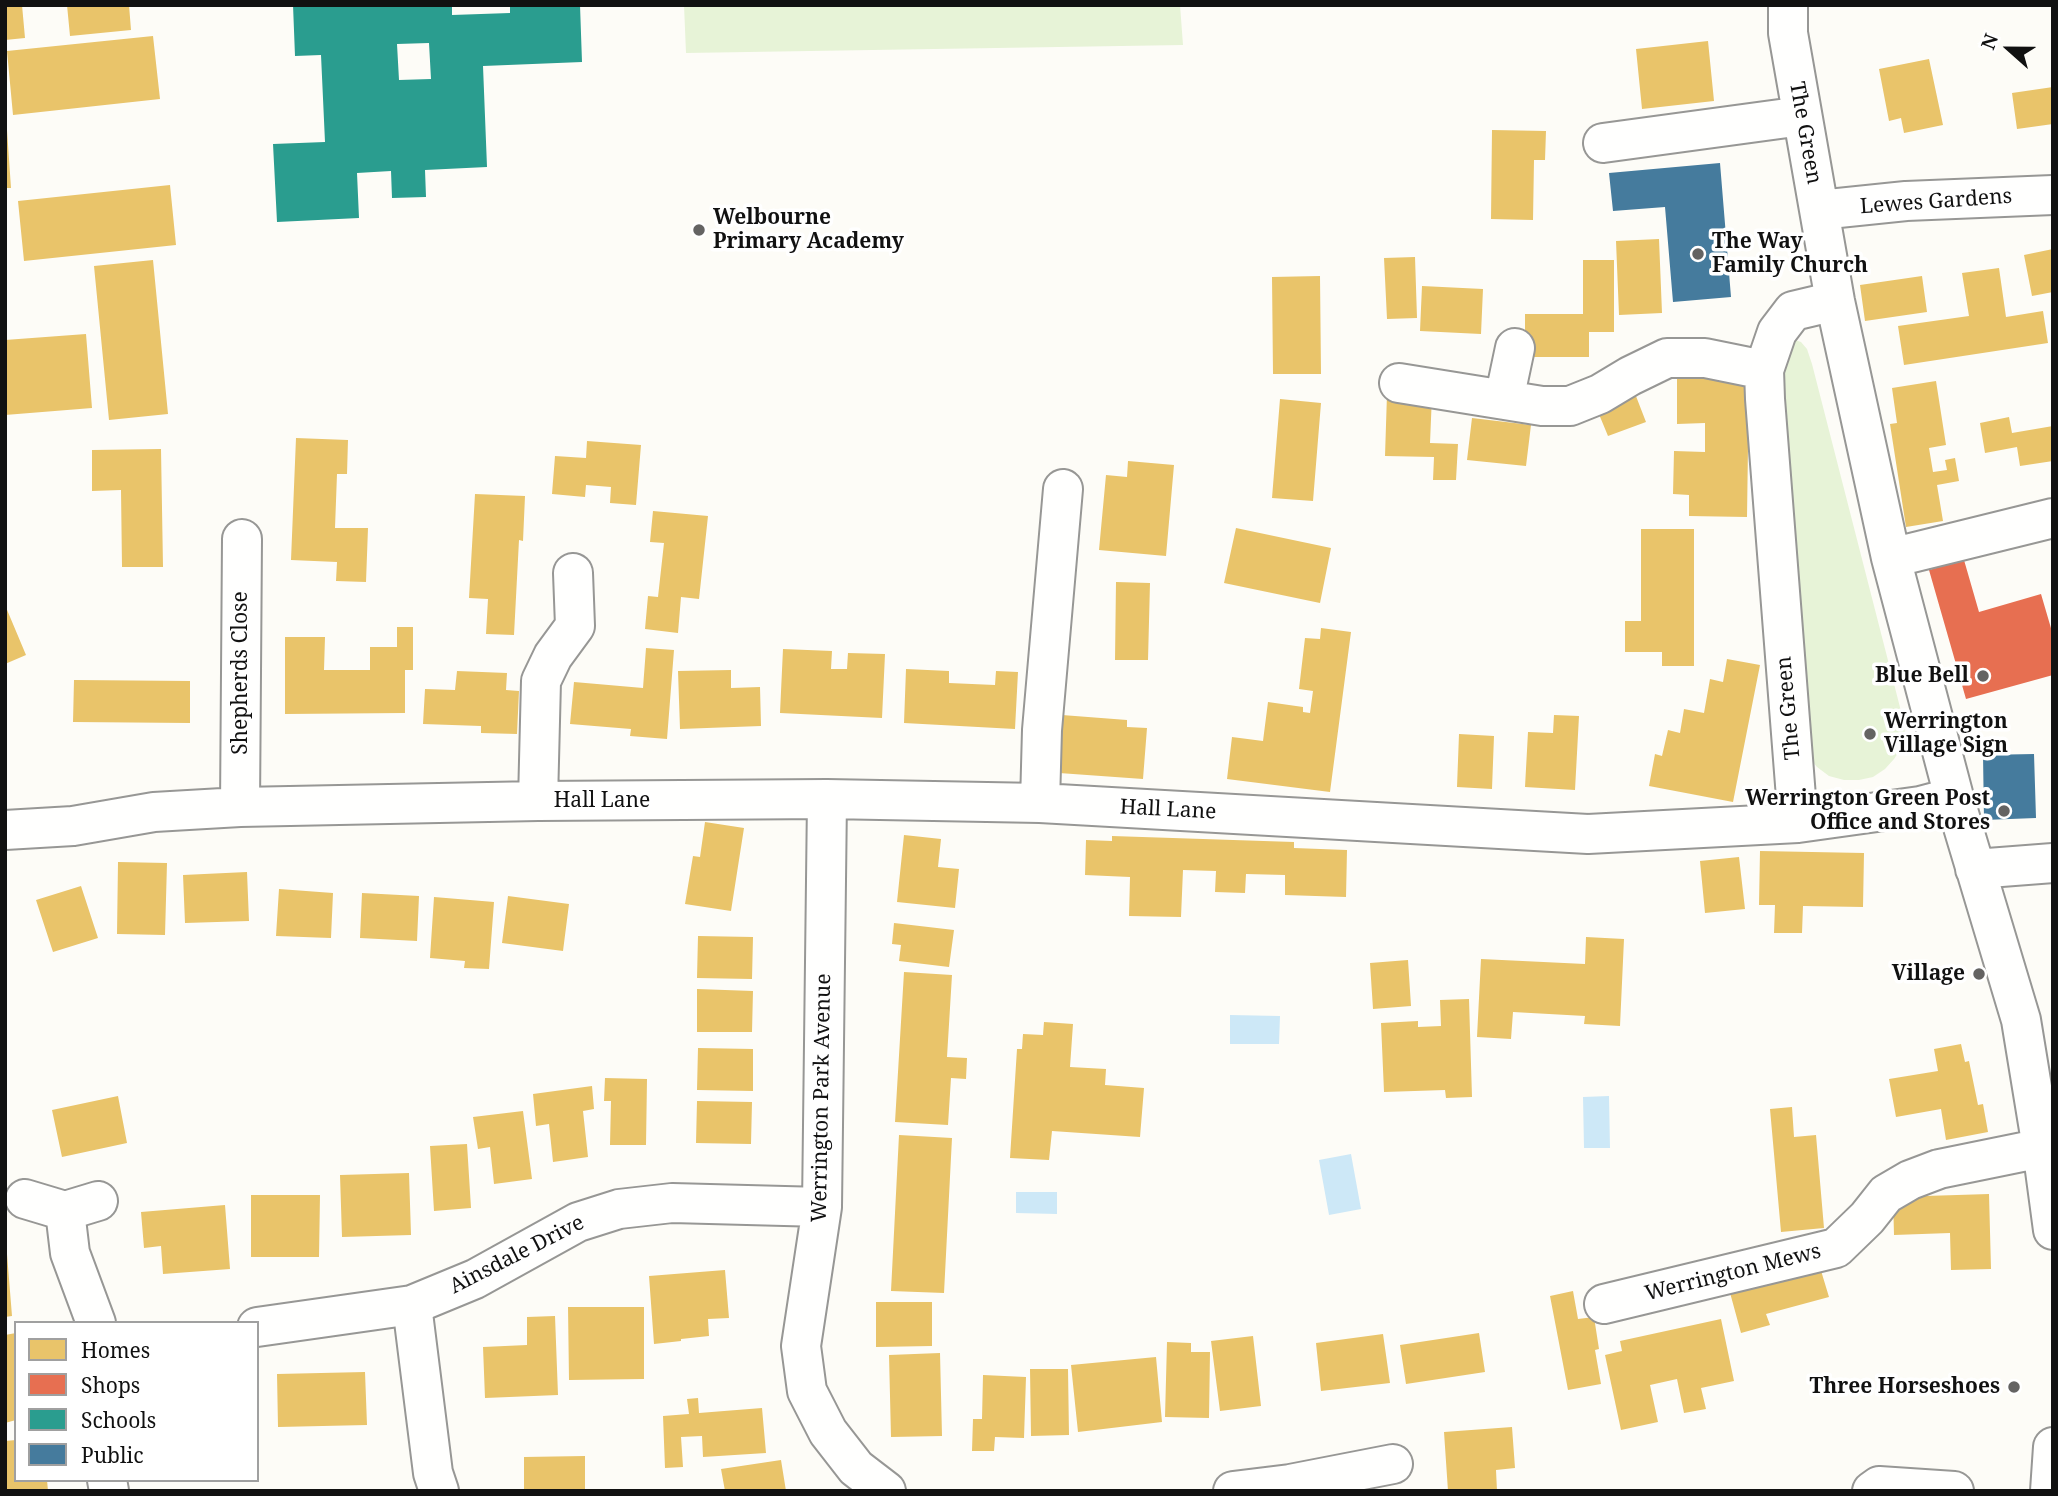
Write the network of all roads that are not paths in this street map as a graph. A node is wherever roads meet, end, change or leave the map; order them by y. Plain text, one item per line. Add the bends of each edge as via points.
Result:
1 (1788, 5) edge
2 (1802, 116) junction
3 (1603, 143) dead end
4 (2053, 195) edge
5 (1819, 210) junction
6 (1835, 301) junction
7 (1515, 348) dead end
8 (1764, 370) junction
9 (1399, 383) dead end
10 (1504, 400) junction
11 (1063, 489) dead end
12 (2053, 518) edge
13 (242, 539) dead end
14 (1891, 558) junction
15 (573, 573) dead end
16 (1954, 797) junction
17 (828, 799) junction
18 (538, 801) junction
19 (1040, 803) junction
20 (240, 807) junction
21 (1798, 823) junction
22 (5, 830) edge
23 (2053, 863) edge
24 (1975, 869) junction
25 (2042, 1148) junction
26 (25, 1199) dead end
27 (822, 1207) junction
28 (2053, 1230) edge
29 (1604, 1304) dead end
30 (412, 1305) junction
31 (95, 1321) edge
32 (259, 1327) edge
33 (2053, 1447) edge
34 (1393, 1464) dead end
35 (1291, 1487) edge
36 (439, 1491) edge
37 (886, 1491) edge
38 (1233, 1491) edge
39 (1872, 1491) edge
40 (1954, 1491) edge
41 (2050, 1491) edge

1 - 2 street, The Green via 1788,33
2 - 3 street
2 - 5 street, The Green
4 - 5 street, Lewes Gardens
5 - 6 street, The Green
6 - 8 street, The Green via 1793,311 1777,332
6 - 14 street, The Green
7 - 10 street
8 - 10 street via 1705,359 1667,358 1570,406
8 - 21 street, The Green
9 - 10 street
11 - 19 street
12 - 14 street
13 - 20 street, Shepherds Close
14 - 16 street, The Green
15 - 18 street, Hall Lane via 575,625 541,681
16 - 21 street
16 - 24 street, The Green
17 - 18 street, Hall Lane
17 - 19 street, Hall Lane
17 - 27 street, Werrington Park Avenue
18 - 20 street, Hall Lane
19 - 21 street, Hall Lane via 1588,834
20 - 22 street, Hall Lane
23 - 24 street
24 - 25 street, The Green via 2021,1020
25 - 28 street, The Green
25 - 29 street, Werrington Mews via 1910,1180 1886,1194 1836,1248
26 - 31 street via 81,1206 70,1253
27 - 30 street, Ainsdale Drive via 672,1203 619,1209 578,1222 475,1279
27 - 37 street, Werrington Park Avenue via 802,1346 807,1391 828,1432 856,1468
30 - 32 street, Ainsdale Drive
30 - 36 street
33 - 41 street
34 - 35 street
35 - 38 street
39 - 40 street via 1880,1486

